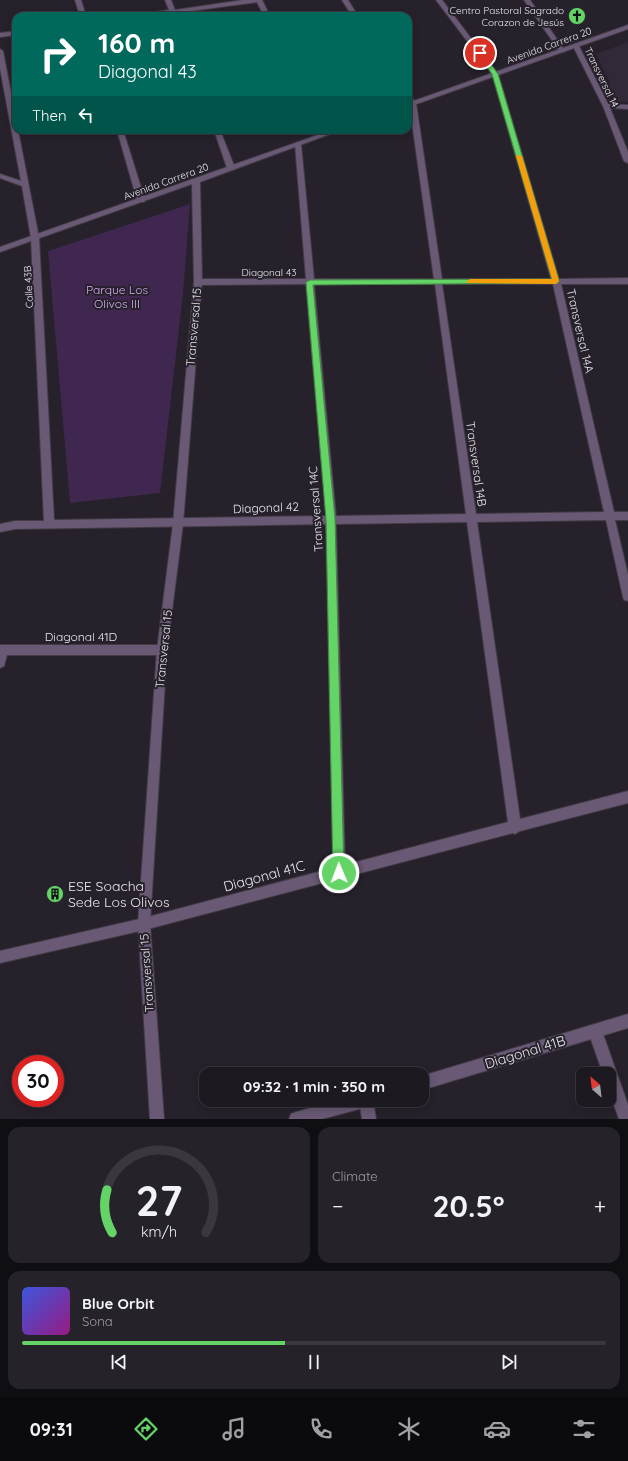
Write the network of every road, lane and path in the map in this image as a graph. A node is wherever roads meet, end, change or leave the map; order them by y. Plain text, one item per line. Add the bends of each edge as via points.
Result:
1 (78, 0) edge
2 (168, 0) edge
3 (258, 0) edge
4 (345, 0) edge
5 (439, 0) edge
6 (527, 0) edge
7 (82, 12) edge
8 (172, 12) edge
9 (185, 12) edge
10 (265, 12) edge
11 (352, 12) edge
12 (628, 27) edge
13 (12, 34) edge
14 (0, 35) edge
15 (576, 46) junction
16 (562, 50) junction
17 (0, 52) edge
18 (495, 74) junction
19 (412, 101) edge
20 (606, 106) junction
21 (628, 107) edge
22 (412, 115) edge
23 (12, 116) edge
24 (15, 134) edge
25 (121, 134) edge
26 (218, 134) edge
27 (325, 134) edge
28 (298, 144) junction
29 (628, 161) edge
30 (231, 168) junction
31 (0, 176) edge
32 (196, 180) junction
33 (25, 185) junction
34 (141, 200) junction
35 (35, 238) junction
36 (0, 250) edge
37 (556, 281) junction
38 (628, 281) edge
39 (198, 282) junction
40 (310, 282) junction
41 (438, 282) junction
42 (610, 516) junction
43 (628, 516) edge
44 (471, 518) junction
45 (331, 519) junction
46 (178, 524) junction
47 (49, 525) junction
48 (0, 528) edge
49 (628, 597) edge
50 (1, 650) edge
51 (162, 650) junction
52 (0, 663) edge
53 (628, 797) edge
54 (515, 828) junction
55 (339, 873) junction
56 (144, 924) junction
57 (0, 957) edge
58 (628, 1021) edge
59 (594, 1032) junction
60 (429, 1081) edge
61 (340, 1107) edge
62 (367, 1107) edge
63 (157, 1119) edge
64 (296, 1119) edge
65 (369, 1119) edge
66 (626, 1119) edge

1 - 7 street
2 - 8 street
3 - 9 street
3 - 10 street
4 - 11 street
5 - 18 street
6 - 16 street
12 - 15 street, Avenida Carrera 20
13 - 14 street
15 - 16 street, Avenida Carrera 20
15 - 20 street, Transversal 14
16 - 18 street, Avenida Carrera 20
17 - 23 street, Calle 43B
18 - 19 street, Avenida Carrera 20
18 - 37 street, Transversal 14A
20 - 21 street
20 - 29 street, Transversal 14
22 - 41 street, Transversal 14B
24 - 33 street, Calle 43B
25 - 34 street
26 - 30 street
27 - 28 street, Avenida Carrera 20
28 - 30 street, Avenida Carrera 20
28 - 40 street, Transversal 14C
30 - 32 street, Avenida Carrera 20
31 - 33 street
32 - 34 street, Avenida Carrera 20
32 - 39 street, Transversal 15
33 - 35 street, Calle 43B
34 - 35 street, Avenida Carrera 20
35 - 36 street, Avenida Carrera 20
35 - 47 street, Calle 43B
37 - 38 street, Diagonal 43
37 - 41 street, Diagonal 43
37 - 42 street, Transversal 14A
39 - 40 street, Diagonal 43
39 - 46 street, Transversal 15
40 - 41 street, Diagonal 43
40 - 45 street, Transversal 14C
41 - 44 street, Transversal 14B
42 - 43 street, Diagonal 42
42 - 44 street, Diagonal 42
42 - 49 street, Transversal 14A
44 - 45 street, Diagonal 42
44 - 54 street, Transversal 14B
45 - 46 street, Diagonal 42
45 - 55 street, Transversal 14C
46 - 47 street, Diagonal 42
46 - 51 street, Transversal 15
47 - 48 street, Diagonal 42 via 15,525
50 - 51 street, Diagonal 41D
50 - 52 street
51 - 56 street, Transversal 15
53 - 54 street, Diagonal 41C
54 - 55 street, Diagonal 41C
55 - 56 street, Diagonal 41C
56 - 57 street, Diagonal 41C
56 - 63 street, Transversal 15
58 - 59 street, Diagonal 41B
59 - 60 street, Diagonal 41B
59 - 66 street
61 - 64 street
62 - 65 street

